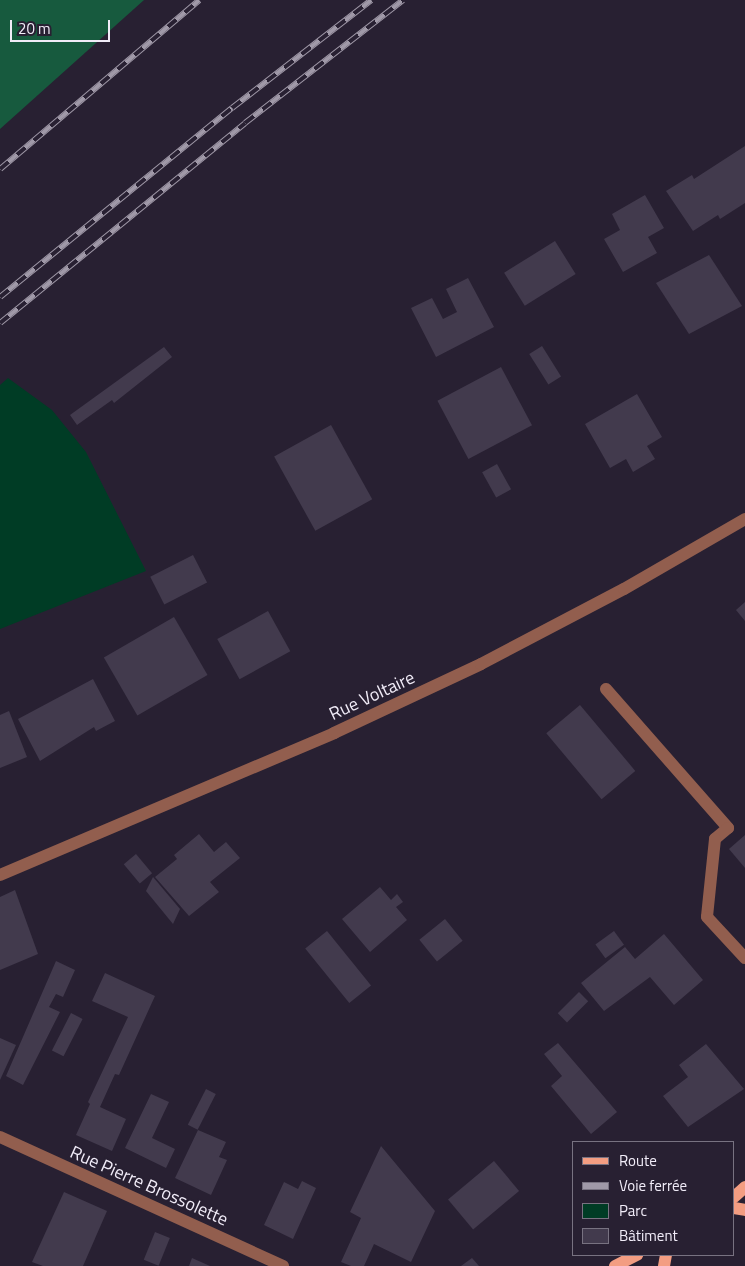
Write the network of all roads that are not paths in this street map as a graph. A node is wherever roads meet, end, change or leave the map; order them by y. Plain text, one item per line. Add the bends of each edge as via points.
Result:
1 (745, 519) edge
2 (606, 689) dead end
3 (0, 875) edge
4 (745, 958) edge
5 (0, 1137) edge
6 (745, 1186) edge
7 (735, 1196) edge
8 (635, 1256) edge
9 (284, 1266) edge
10 (615, 1266) edge

1 - 3 street, Rue Voltaire via 624,589 481,664 334,733
2 - 4 street via 728,828 715,839 708,917
5 - 9 street, Rue Pierre Brossolette
6 - 7 main road
8 - 10 main road

